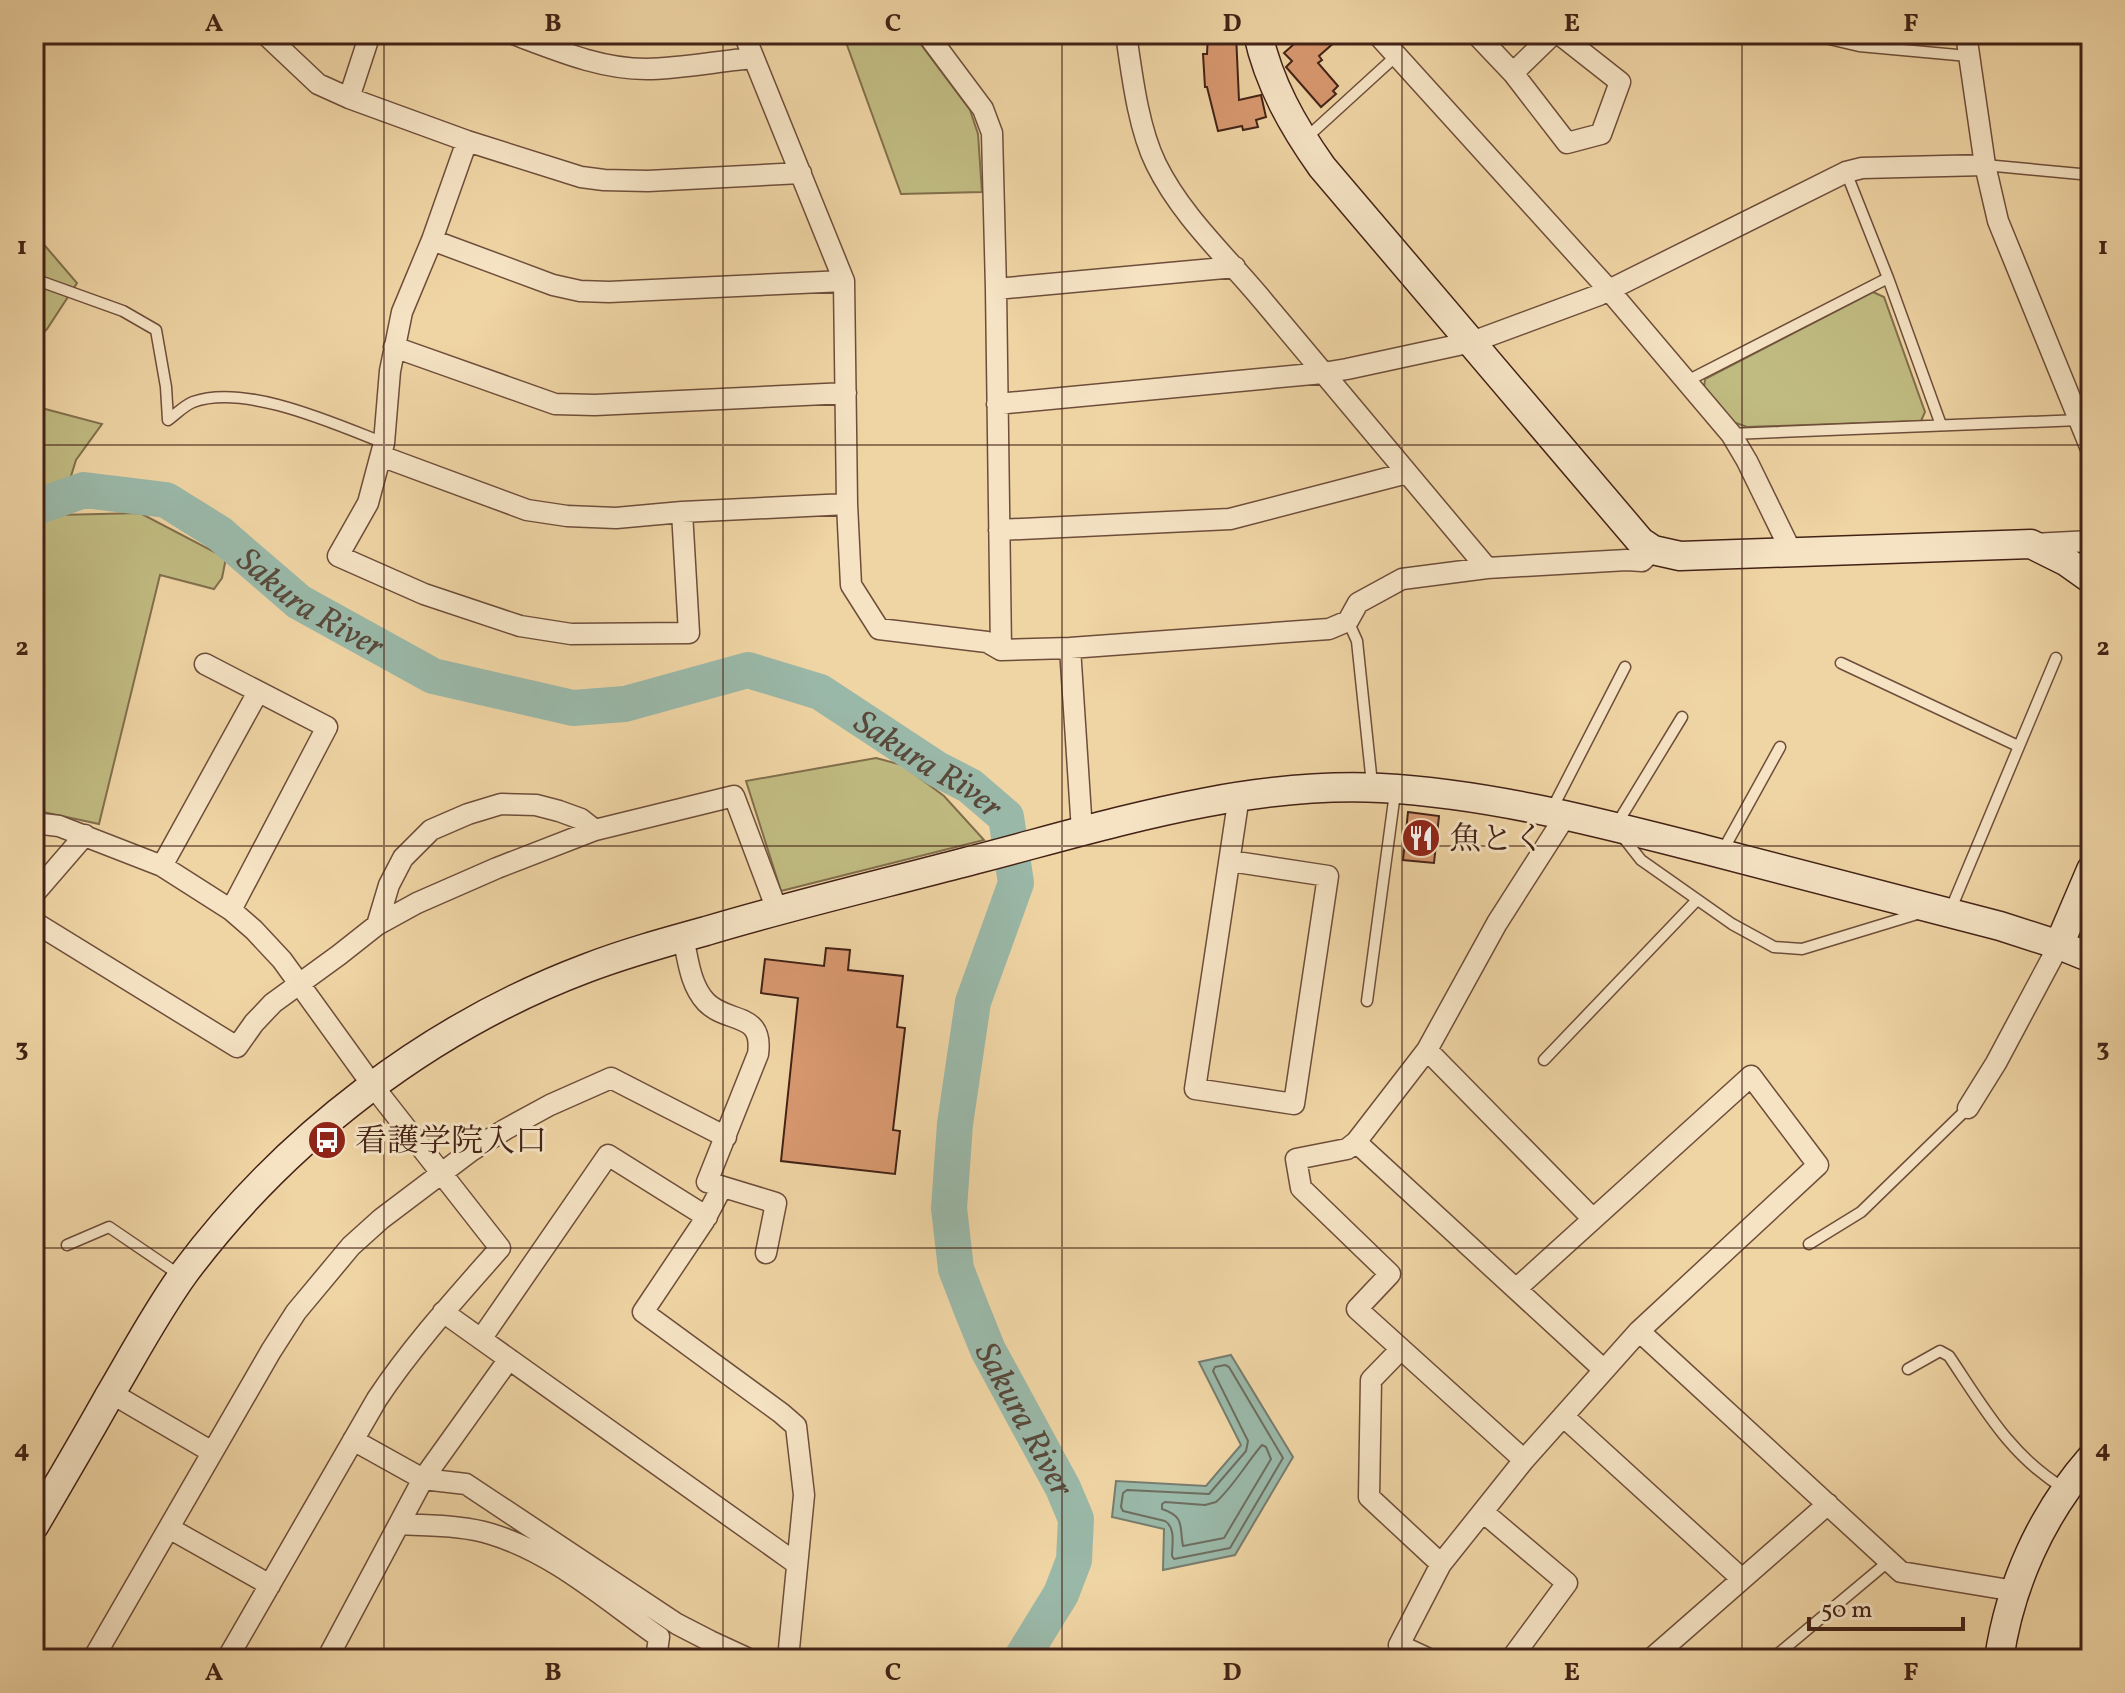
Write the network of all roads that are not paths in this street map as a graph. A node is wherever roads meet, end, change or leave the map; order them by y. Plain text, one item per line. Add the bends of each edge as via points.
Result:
1 (265, 34) edge
2 (370, 34) edge
3 (513, 34) edge
4 (744, 34) edge
5 (927, 34) edge
6 (1126, 34) edge
7 (1258, 34) edge
8 (1377, 34) edge
9 (1476, 34) edge
10 (1556, 34) edge
11 (1808, 34) edge
12 (1966, 34) edge
13 (1396, 56) junction
14 (1968, 56) junction
15 (753, 58) junction
16 (1513, 73) junction
17 (349, 98) junction
18 (1303, 140) junction
19 (467, 141) junction
20 (1985, 165) junction
21 (1846, 172) junction
22 (801, 173) junction
23 (2091, 175) edge
24 (432, 240) junction
25 (1235, 267) junction
26 (1888, 278) junction
27 (34, 279) edge
28 (844, 281) junction
29 (996, 289) junction
30 (1609, 290) junction
31 (1472, 342) junction
32 (394, 347) junction
33 (1323, 373) junction
34 (1687, 381) junction
35 (846, 393) junction
36 (997, 404) junction
37 (2080, 420) junction
38 (1941, 425) junction
39 (1731, 434) junction
40 (382, 449) junction
41 (2091, 449) edge
42 (1407, 473) junction
43 (847, 504) junction
44 (682, 512) junction
45 (999, 530) junction
46 (2091, 541) edge
47 (2031, 544) junction
48 (1653, 550) junction
49 (1791, 551) junction
50 (1487, 568) junction
51 (2091, 579) edge
52 (1348, 621) junction
53 (1070, 648) junction
54 (1001, 650) junction
55 (2056, 658) dead end
56 (1841, 663) dead end
57 (205, 664) dead end
58 (1625, 667) dead end
59 (258, 692) junction
60 (1682, 717) dead end
61 (2018, 746) junction
62 (1780, 747) dead end
63 (1384, 789) junction
64 (1239, 796) junction
65 (1559, 813) junction
66 (34, 823) edge
67 (1615, 827) junction
68 (595, 830) junction
69 (1082, 831) junction
70 (85, 835) junction
71 (1721, 854) junction
72 (1230, 861) junction
73 (162, 866) junction
74 (2091, 870) edge
75 (34, 894) edge
76 (1697, 900) junction
77 (231, 910) junction
78 (777, 910) junction
79 (1941, 911) junction
80 (34, 922) edge
81 (377, 925) junction
82 (683, 937) junction
83 (2059, 945) junction
84 (2091, 958) edge
85 (298, 983) junction
86 (1367, 1001) dead end
87 (1427, 1050) junction
88 (1544, 1060) dead end
89 (373, 1086) junction
90 (1968, 1108) joint
91 (726, 1137) junction
92 (1356, 1142) junction
93 (441, 1172) junction
94 (722, 1187) junction
95 (707, 1217) junction
96 (1593, 1219) junction
97 (1809, 1244) dead end
98 (67, 1245) dead end
99 (766, 1253) dead end
100 (182, 1277) junction
101 (1516, 1289) junction
102 (443, 1312) junction
103 (1639, 1331) junction
104 (481, 1339) junction
105 (1401, 1349) junction
106 (509, 1359) junction
107 (1908, 1369) dead end
108 (1604, 1370) junction
109 (111, 1393) junction
110 (1563, 1416) junction
111 (353, 1440) junction
112 (212, 1452) junction
113 (2091, 1458) edge
114 (1524, 1460) junction
115 (423, 1479) junction
116 (2066, 1490) junction
117 (1828, 1504) junction
118 (1483, 1512) junction
119 (399, 1524) junction
120 (34, 1526) edge
121 (169, 1528) junction
122 (1889, 1561) junction
123 (797, 1564) junction
124 (1441, 1564) junction
125 (1742, 1579) junction
126 (270, 1585) junction
127 (2015, 1591) junction
128 (1520, 1656) edge
129 (93, 1659) edge
130 (227, 1659) edge
131 (327, 1659) edge
132 (656, 1659) edge
133 (749, 1659) edge
134 (788, 1659) edge
135 (1429, 1659) edge
136 (1651, 1659) edge
137 (1772, 1659) edge
138 (1999, 1659) edge

1 - 17 street via 318,84
2 - 17 street
3 - 15 street via 572,56 624,67
4 - 15 street
5 - 29 street via 983,109 992,133
6 - 25 street via 1155,160 1190,218
7 - 18 street via 1276,90
8 - 13 street
9 - 16 street
10 - 16 street
10 - 16 street via 1620,82 1601,134 1567,143
11 - 14 lane via 1859,46
12 - 14 street
13 - 18 lane
13 - 30 street
14 - 20 street
15 - 22 street
17 - 19 street
18 - 31 street
19 - 22 street via 604,180
19 - 24 street
20 - 21 street
20 - 23 lane
20 - 37 street via 1998,221
21 - 26 lane
21 - 30 street
22 - 28 street
24 - 28 street via 580,291
24 - 32 street via 402,312
25 - 29 street
25 - 33 street
26 - 34 lane
26 - 38 lane
27 - 40 lane via 123,311 156,330 168,420 192,402 225,397 321,419
28 - 35 street
29 - 36 street
30 - 31 street
30 - 34 street
31 - 33 street
31 - 48 street
32 - 35 street via 555,404
32 - 40 street
33 - 36 street
33 - 42 street
34 - 39 street
35 - 43 street
36 - 45 street
37 - 38 lane
37 - 41 street
38 - 39 lane
39 - 49 street
40 - 44 street via 527,510 616,518
40 - 44 street via 368,503 338,556 424,594 520,626 571,634 689,633
42 - 45 street via 1230,519
42 - 50 street
43 - 44 street
43 - 54 street via 851,585 879,629 987,642
45 - 54 street
46 - 47 street
47 - 49 street
47 - 51 street
48 - 49 street via 1680,556
48 - 50 street via 1642,561
50 - 52 street via 1402,579 1358,603
52 - 53 street via 1329,629
52 - 63 lane via 1357,641
53 - 54 street
53 - 69 street
55 - 61 lane
56 - 61 lane
57 - 59 street
58 - 65 lane
59 - 73 street
59 - 77 street via 327,727
60 - 67 lane
61 - 79 lane
62 - 71 lane
63 - 64 street
63 - 65 street
63 - 86 lane
64 - 69 street
64 - 72 street
65 - 67 street
65 - 87 street
66 - 70 street
67 - 71 street
67 - 76 lane via 1641,860
68 - 78 street via 734,796
68 - 81 street via 497,868
68 - 81 street via 581,819 536,805 501,804 456,819 431,830 403,858
69 - 78 street
70 - 73 street
70 - 75 street
71 - 79 street
72 - 72 street via 1195,1089 1294,1104 1328,876
73 - 77 street
74 - 83 street
76 - 79 lane via 1774,947 1802,949
76 - 88 lane
77 - 85 street
78 - 82 street
79 - 83 street
80 - 85 street via 237,1047 273,1003
81 - 85 street
82 - 89 street via 529,993 468,1024
82 - 91 street via 693,982 705,1002 748,1023 760,1041
83 - 84 street
83 - 90 street
85 - 89 street
87 - 92 street
87 - 96 street
89 - 93 street
89 - 100 street via 278,1166
90 - 97 lane via 1861,1212
91 - 93 street via 611,1078 506,1129
91 - 94 street via 707,1182
92 - 101 street
92 - 105 street via 1347,1149 1296,1159 1301,1188 1390,1274 1357,1309
93 - 102 street via 500,1248
93 - 112 street via 351,1246 320,1282 271,1351
94 - 95 street
94 - 99 street via 776,1203
95 - 104 street via 608,1155
95 - 123 street via 643,1312 796,1426 804,1495
96 - 101 street
96 - 103 street via 1751,1076 1818,1165
98 - 100 lane via 109,1227
100 - 109 street
101 - 108 street
102 - 104 street
102 - 111 street via 400,1364
103 - 108 street
103 - 117 street
104 - 106 street
105 - 114 street
105 - 124 street via 1371,1380 1369,1497
106 - 115 street
106 - 123 street
107 - 116 lane via 1940,1351 1949,1356 1999,1432 2044,1477
108 - 110 street
109 - 112 street
109 - 120 street
110 - 114 street
110 - 125 street
111 - 115 street
111 - 126 street
112 - 121 street
113 - 116 street
114 - 118 street
115 - 119 street
115 - 133 street via 466,1484 677,1624
116 - 127 street via 2029,1553
117 - 122 street
117 - 125 street
118 - 124 street
118 - 128 street via 1567,1583
119 - 131 street
119 - 132 street via 489,1533 550,1560 659,1637
121 - 126 street
121 - 129 street
122 - 127 street via 1901,1572
122 - 137 lane
123 - 134 street
124 - 135 street via 1399,1645
125 - 136 street
126 - 130 street
127 - 138 street

